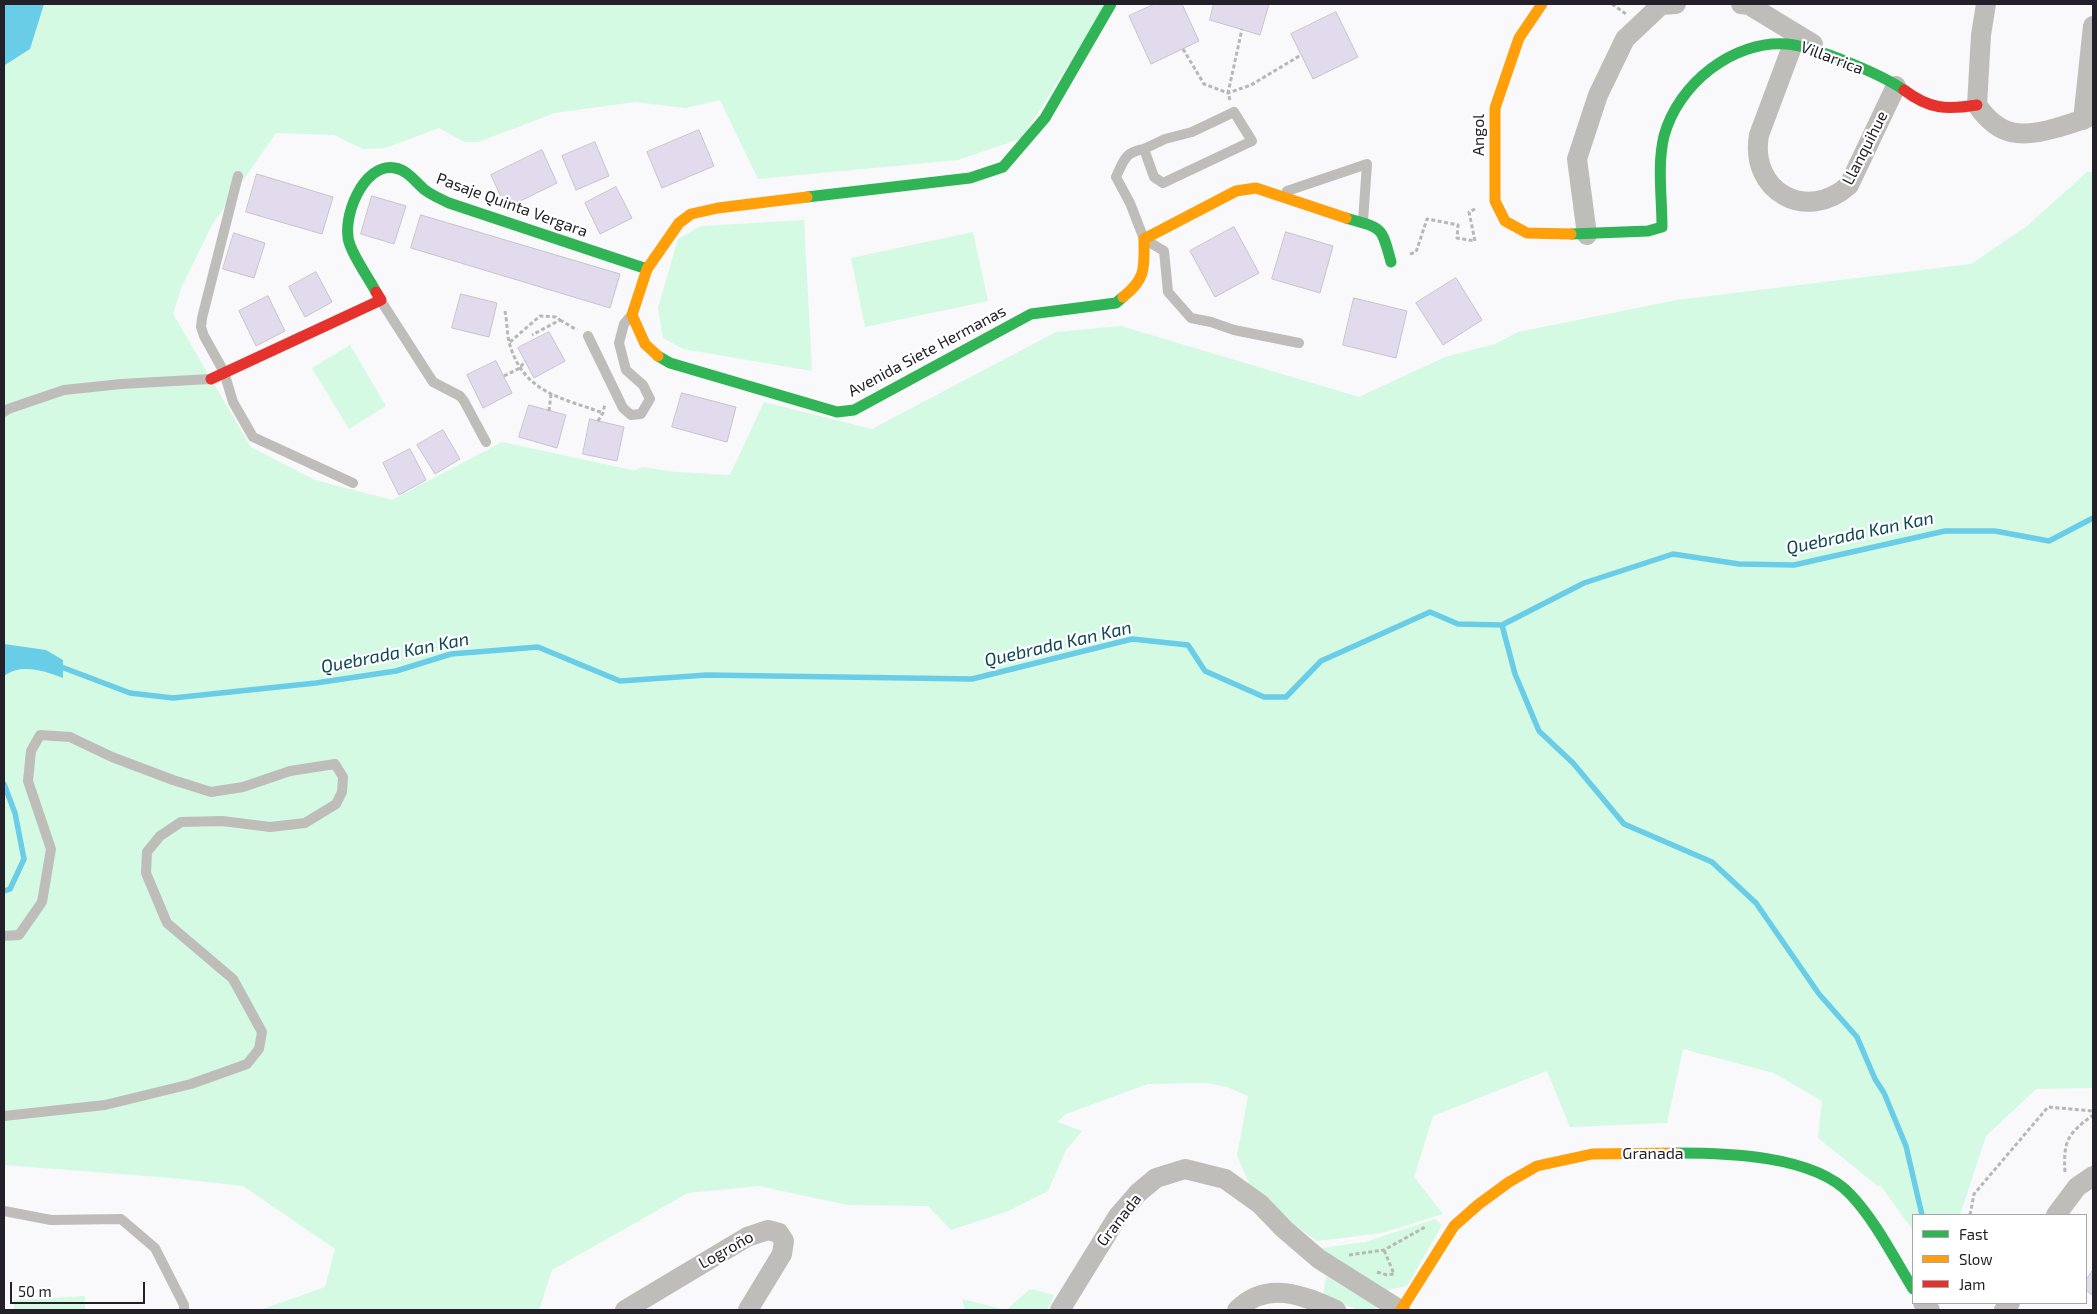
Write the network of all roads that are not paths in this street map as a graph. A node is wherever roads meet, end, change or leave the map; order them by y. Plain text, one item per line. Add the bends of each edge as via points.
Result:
1 (1112, 4) edge
2 (1542, 4) edge
3 (1676, 4) edge
4 (1742, 4) edge
5 (1986, 4) edge
6 (2093, 26) edge
7 (1793, 44) junction
8 (1827, 53) junction
9 (1896, 86) junction
10 (1977, 105) junction
11 (2088, 118) edge
12 (1144, 149) junction
13 (238, 176) dead end
14 (1277, 195) junction
15 (1363, 223) junction
16 (1527, 233) joint
17 (1587, 235) junction
18 (1144, 239) junction
19 (1391, 262) road end
20 (647, 269) junction
21 (381, 300) junction
22 (632, 315) junction
23 (588, 336) road end
24 (1299, 343) dead end
25 (224, 372) junction
26 (211, 379) joint
27 (4, 412) edge
28 (486, 442) dead end
29 (353, 483) dead end
30 (4, 936) edge
31 (4, 1116) edge
32 (2085, 1182) edge
33 (4, 1211) edge
34 (2057, 1214) edge
35 (1912, 1287) edge
36 (184, 1310) edge
37 (625, 1310) edge
38 (748, 1310) edge
39 (1060, 1310) edge
40 (1237, 1310) edge
41 (1336, 1310) edge
42 (1400, 1310) edge

1 - 20 street via 1045,118 1004,167 970,178 691,214 679,223
2 - 16 street, Angol via 1519,38 1495,108 1495,201 1505,221
3 - 17 street via 1661,5 1625,39 1598,95 1578,159
4 - 8 street via 1749,4
5 - 10 street via 1980,35
6 - 11 street
7 - 8 street, Villarrica
7 - 9 street, Llanquihue via 1757,146 1765,177 1789,198 1821,201 1849,185
7 - 17 street, Villarrica via 1743,51 1713,67 1688,91 1671,118 1662,148 1662,226 1648,231
8 - 9 street, Villarrica
9 - 10 street, Villarrica via 1922,102 1936,106
10 - 11 street via 1999,127 2018,134 2038,134
12 - 12 lane via 1154,177 1163,183 1252,141 1234,112 1192,132
12 - 18 lane via 1133,150 1126,156 1116,177
13 - 25 lane via 201,327
14 - 15 street
14 - 15 lane via 1367,164
14 - 18 street via 1256,188 1236,191
15 - 19 street via 1378,228 1384,236
16 - 17 street, Villarrica
18 - 22 street, Avenida Siete Hermanas via 1144,269 1136,287 1116,303 1031,314 854,410 837,412 670,363 654,355 644,344
18 - 24 lane via 1164,251 1168,292 1191,318
20 - 21 street, Pasaje Quinta Vergara via 449,203 424,190 399,168 390,166 373,173 355,196 348,235 349,244
20 - 22 street
21 - 25 street
21 - 28 lane via 433,382 460,396
22 - 23 lane via 624,324 619,342 626,370 643,385 650,399 641,414 631,415 623,408
25 - 26 street
25 - 29 lane via 233,402 253,437
26 - 27 lane via 64,390
30 - 31 lane via 19,935 42,902 51,849 28,781 31,751 40,735 70,737 147,770 211,792 243,787 290,771 335,764 343,777 342,792 336,804 305,823 270,827 222,821 181,822 160,836 147,852 146,873 167,923 233,979 262,1032 259,1049 247,1064 191,1084 105,1105
32 - 34 street
33 - 36 lane via 51,1220 121,1219 155,1248
35 - 42 street, Granada via 1850,1192 1803,1167 1756,1156 1592,1154 1538,1166 1492,1194 1454,1226
37 - 38 street, Logroño via 747,1237 768,1230 779,1233 784,1241 782,1254
39 - 42 street, Granada via 1118,1216 1138,1193 1156,1178 1184,1169 1225,1179 1260,1204 1319,1259
40 - 41 street via 1262,1293 1288,1293

